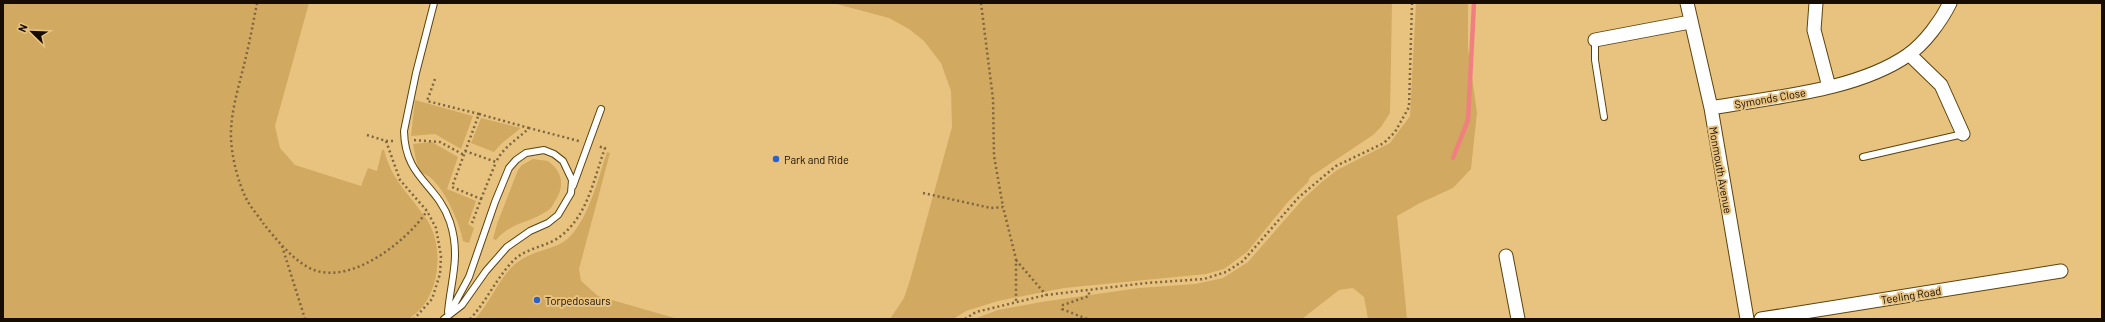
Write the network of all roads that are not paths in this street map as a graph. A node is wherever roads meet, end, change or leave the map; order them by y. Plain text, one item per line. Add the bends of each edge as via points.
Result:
1 (434, 3) edge
2 (1687, 3) edge
3 (1816, 3) edge
4 (1950, 3) edge
5 (1690, 22) junction
6 (1595, 40) joint
7 (1909, 54) junction
8 (1829, 87) junction
9 (1711, 108) junction
10 (601, 109) dead end
11 (1604, 116) dead end
12 (1963, 134) joint
13 (1863, 157) dead end
14 (571, 192) junction
15 (1506, 256) dead end
16 (2061, 271) dead end
17 (446, 318) edge
18 (1518, 319) edge
19 (1747, 319) edge
20 (1761, 319) edge

1 - 17 lane via 416,74 404,140 406,155 414,172 441,203 450,221 455,243 455,271
2 - 5 street, Monmouth Avenue
3 - 8 street via 1814,30
4 - 7 street, Symonds Close via 1941,21
5 - 6 street
5 - 9 street, Monmouth Avenue
6 - 11 lane via 1595,60
7 - 8 street, Symonds Close via 1866,77
7 - 12 street via 1941,85
8 - 9 street, Symonds Close
9 - 19 street, Monmouth Avenue
10 - 14 lane
12 - 13 lane
14 - 17 lane via 558,214 548,223 506,246 462,305
14 - 17 lane via 570,172 563,161 554,154 544,150 534,151 516,160 509,168 495,202 469,277
15 - 18 street
16 - 20 street, Teeling Road

